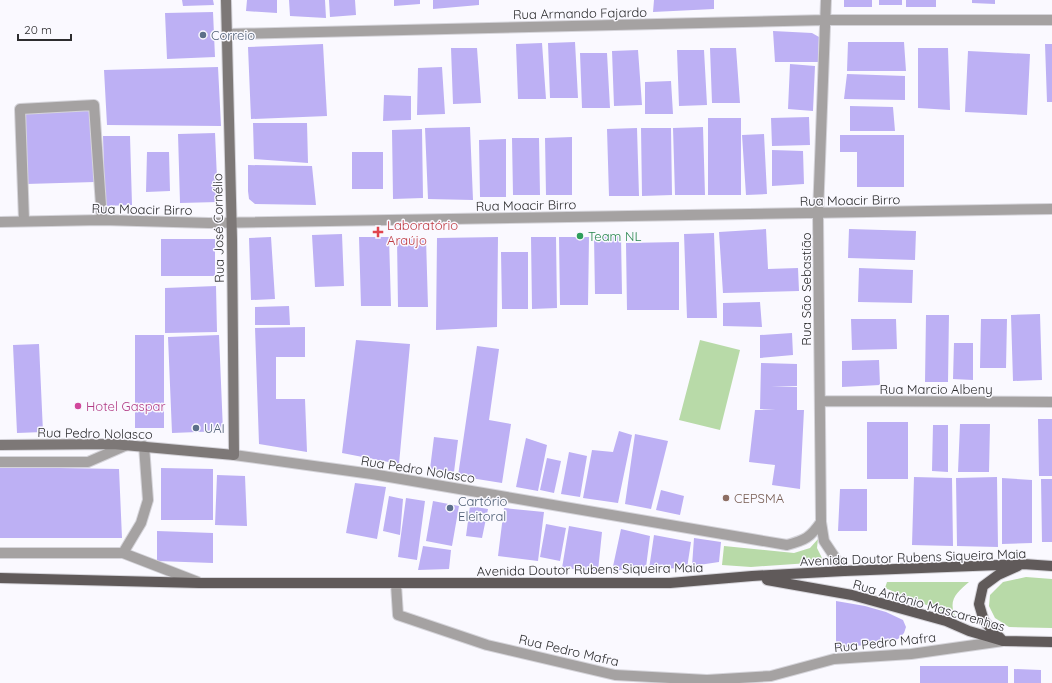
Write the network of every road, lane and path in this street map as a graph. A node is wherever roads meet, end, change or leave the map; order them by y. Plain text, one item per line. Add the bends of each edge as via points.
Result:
1 (226, 0) edge
2 (826, 0) edge
3 (826, 20) junction
4 (1052, 20) edge
5 (228, 34) junction
6 (1052, 210) edge
7 (818, 214) junction
8 (102, 220) junction
9 (0, 222) edge
10 (24, 222) junction
11 (231, 223) junction
12 (820, 401) junction
13 (1052, 402) edge
14 (127, 444) junction
15 (0, 445) edge
16 (144, 446) junction
17 (234, 455) junction
18 (0, 462) edge
19 (820, 522) junction
20 (0, 553) edge
21 (123, 553) junction
22 (1023, 564) junction
23 (1052, 566) edge
24 (844, 571) junction
25 (752, 576) junction
26 (0, 578) edge
27 (199, 583) junction
28 (396, 584) junction
29 (1004, 641) junction
30 (1052, 642) edge
31 (774, 680) edge

1 - 5 main road, Rua José Cornélio
2 - 3 street, Rua São Sebastião
3 - 4 street, Rua Armando Fajardo
3 - 5 street, Rua Armando Fajardo
3 - 7 street, Rua São Sebastião
5 - 11 main road, Rua José Cornélio
6 - 7 street, Rua Moacir Birro
7 - 11 street, Rua Moacir Birro
7 - 12 street, Rua São Sebastião
8 - 10 street, Rua Moacir Birro
8 - 10 street via 94,105 20,109
8 - 11 street, Rua Moacir Birro
9 - 10 street, Rua Moacir Birro
11 - 17 main road, Rua José Cornélio
12 - 13 street, Rua Marcio Albeny
12 - 19 street, Rua São Sebastião
14 - 15 main road, Rua Pedro Nolasco
14 - 16 main road, Rua Pedro Nolasco
14 - 18 street via 88,462
16 - 17 main road, Rua Pedro Nolasco
16 - 21 street via 148,500 142,523
17 - 19 street, Rua Pedro Nolasco via 372,474 787,545 813,534
19 - 24 street, Rua São Sebastião via 824,541
20 - 21 street
21 - 27 street
22 - 23 main road, Avenida Doutor Rubens Siqueira Maia
22 - 24 main road, Avenida Doutor Rubens Siqueira Maia
22 - 29 main road via 998,575 983,586 979,604 984,621
24 - 25 main road, Avenida Doutor Rubens Siqueira Maia
25 - 28 main road, Avenida Doutor Rubens Siqueira Maia via 670,583
25 - 29 main road, Rua Antônio Mascarenhas via 859,596
26 - 27 main road, Avenida Doutor Rubens Siqueira Maia
27 - 28 main road, Avenida Doutor Rubens Siqueira Maia
28 - 31 street, Rua Pedro Mafra via 398,615 487,645 615,675 707,680
29 - 30 main road, Rua Antônio Mascarenhas
29 - 31 street, Rua Pedro Mafra via 911,654 834,659

